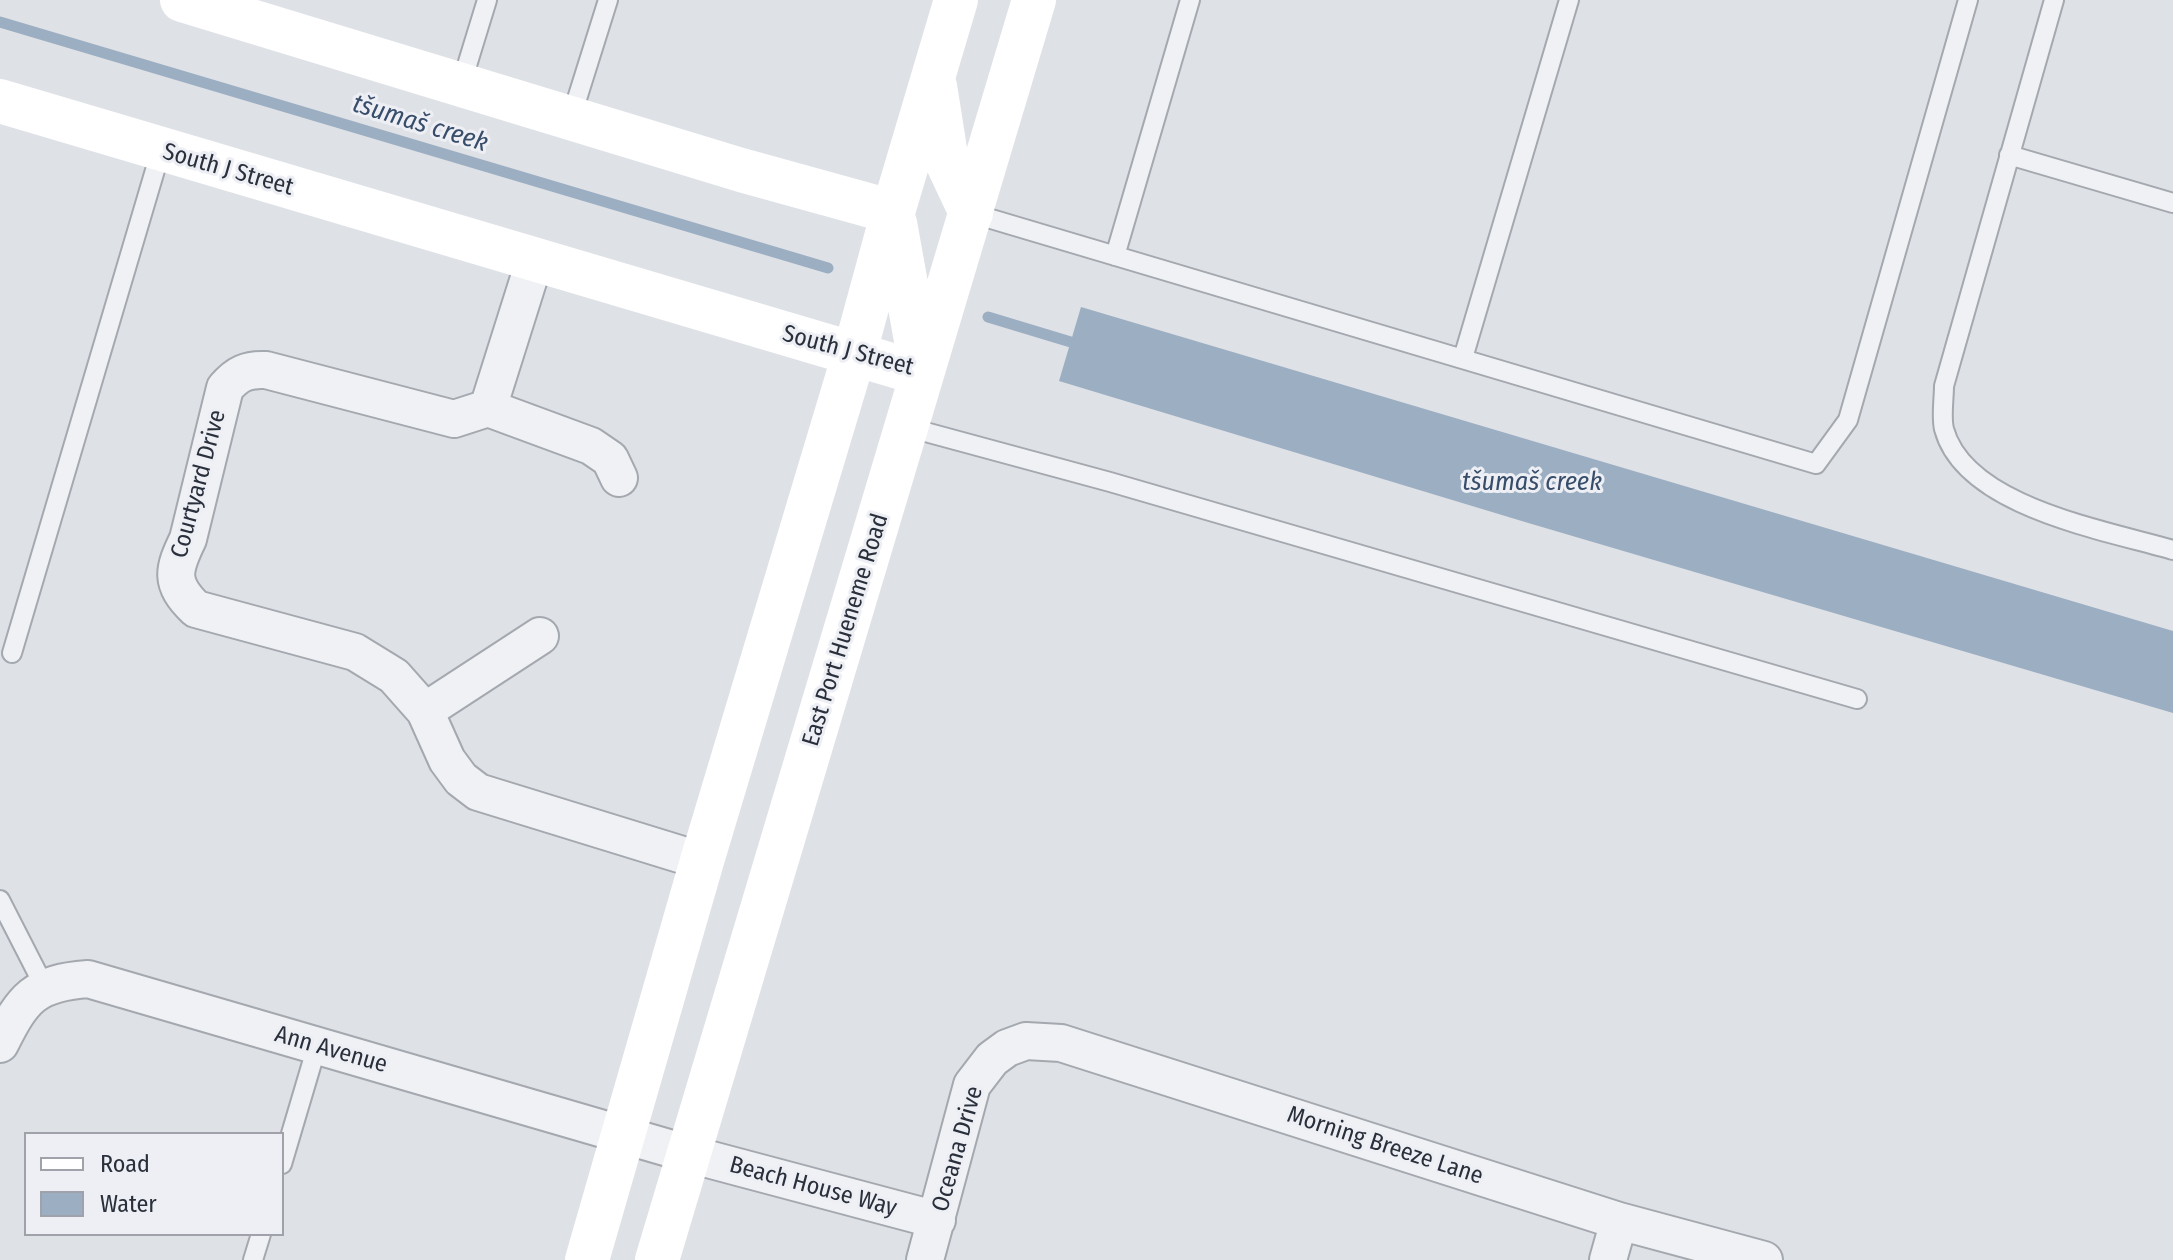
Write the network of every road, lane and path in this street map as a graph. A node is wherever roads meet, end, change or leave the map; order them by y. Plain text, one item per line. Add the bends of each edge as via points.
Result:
1 (182, 0) edge
2 (487, 0) edge
3 (608, 0) edge
4 (956, 0) edge
5 (1034, 0) edge
6 (1190, 0) edge
7 (1569, 0) edge
8 (1968, 0) edge
9 (2054, 0) edge
10 (934, 76) junction
11 (461, 86) junction
12 (0, 101) edge
13 (571, 118) junction
14 (161, 150) junction
15 (2009, 155) junction
16 (2173, 203) edge
17 (893, 212) junction
18 (971, 213) junction
19 (1115, 256) junction
20 (535, 259) junction
21 (854, 355) junction
22 (1463, 358) junction
23 (922, 374) junction
24 (488, 408) junction
25 (907, 427) junction
26 (619, 478) dead end
27 (2173, 550) edge
28 (540, 636) dead end
29 (12, 653) dead end
30 (1857, 699) dead end
31 (425, 711) junction
32 (702, 861) junction
33 (0, 900) edge
34 (45, 988) junction
35 (0, 1044) edge
36 (317, 1046) junction
37 (1007, 1048) joint
38 (625, 1136) junction
39 (689, 1154) junction
40 (284, 1157) edge
41 (937, 1220) junction
42 (1619, 1221) junction
43 (260, 1236) edge
44 (253, 1260) edge
45 (587, 1260) edge
46 (657, 1260) edge
47 (925, 1260) edge
48 (1608, 1260) edge
49 (1764, 1260) edge

1 - 11 main road
2 - 11 lane
3 - 13 lane
4 - 10 main road
5 - 18 main road, East Port Hueneme Road
6 - 19 lane
7 - 22 lane
8 - 22 lane via 1848,420 1816,464
9 - 15 lane
10 - 17 main road
10 - 18 main road via 947,162
11 - 13 main road
12 - 14 main road, South J Street
13 - 17 main road
14 - 20 main road, South J Street
14 - 29 lane
15 - 16 lane
15 - 27 lane via 1944,386 1944,427 1958,460 1993,489 2035,510
17 - 21 main road
17 - 23 main road, South J Street
18 - 19 lane
18 - 23 main road, East Port Hueneme Road
19 - 22 lane
20 - 21 main road, South J Street
20 - 24 street
21 - 23 main road, South J Street
21 - 32 main road
23 - 25 main road, East Port Hueneme Road
24 - 26 street via 591,446 610,459
24 - 31 street, Courtyard Drive via 454,419 251,369 225,388 188,539 178,560 175,576 181,595 196,609 355,652 394,676
25 - 30 lane
25 - 39 main road, East Port Hueneme Road
28 - 31 street
31 - 32 street, Courtyard Drive via 447,760 478,792
32 - 38 main road
33 - 34 lane
34 - 35 street, Ann Avenue via 17,1010
34 - 36 street, Ann Avenue via 88,979
36 - 38 street, Ann Avenue
36 - 40 lane
37 - 41 street, Oceana Drive via 972,1085
37 - 42 street, Morning Breeze Lane via 1026,1041 1061,1043
38 - 39 street, Ann Avenue
38 - 45 main road
39 - 41 street, Beach House Way
39 - 46 main road, East Port Hueneme Road
41 - 47 street, Oceana Drive
42 - 48 street
42 - 49 street, Morning Breeze Lane
43 - 44 lane

